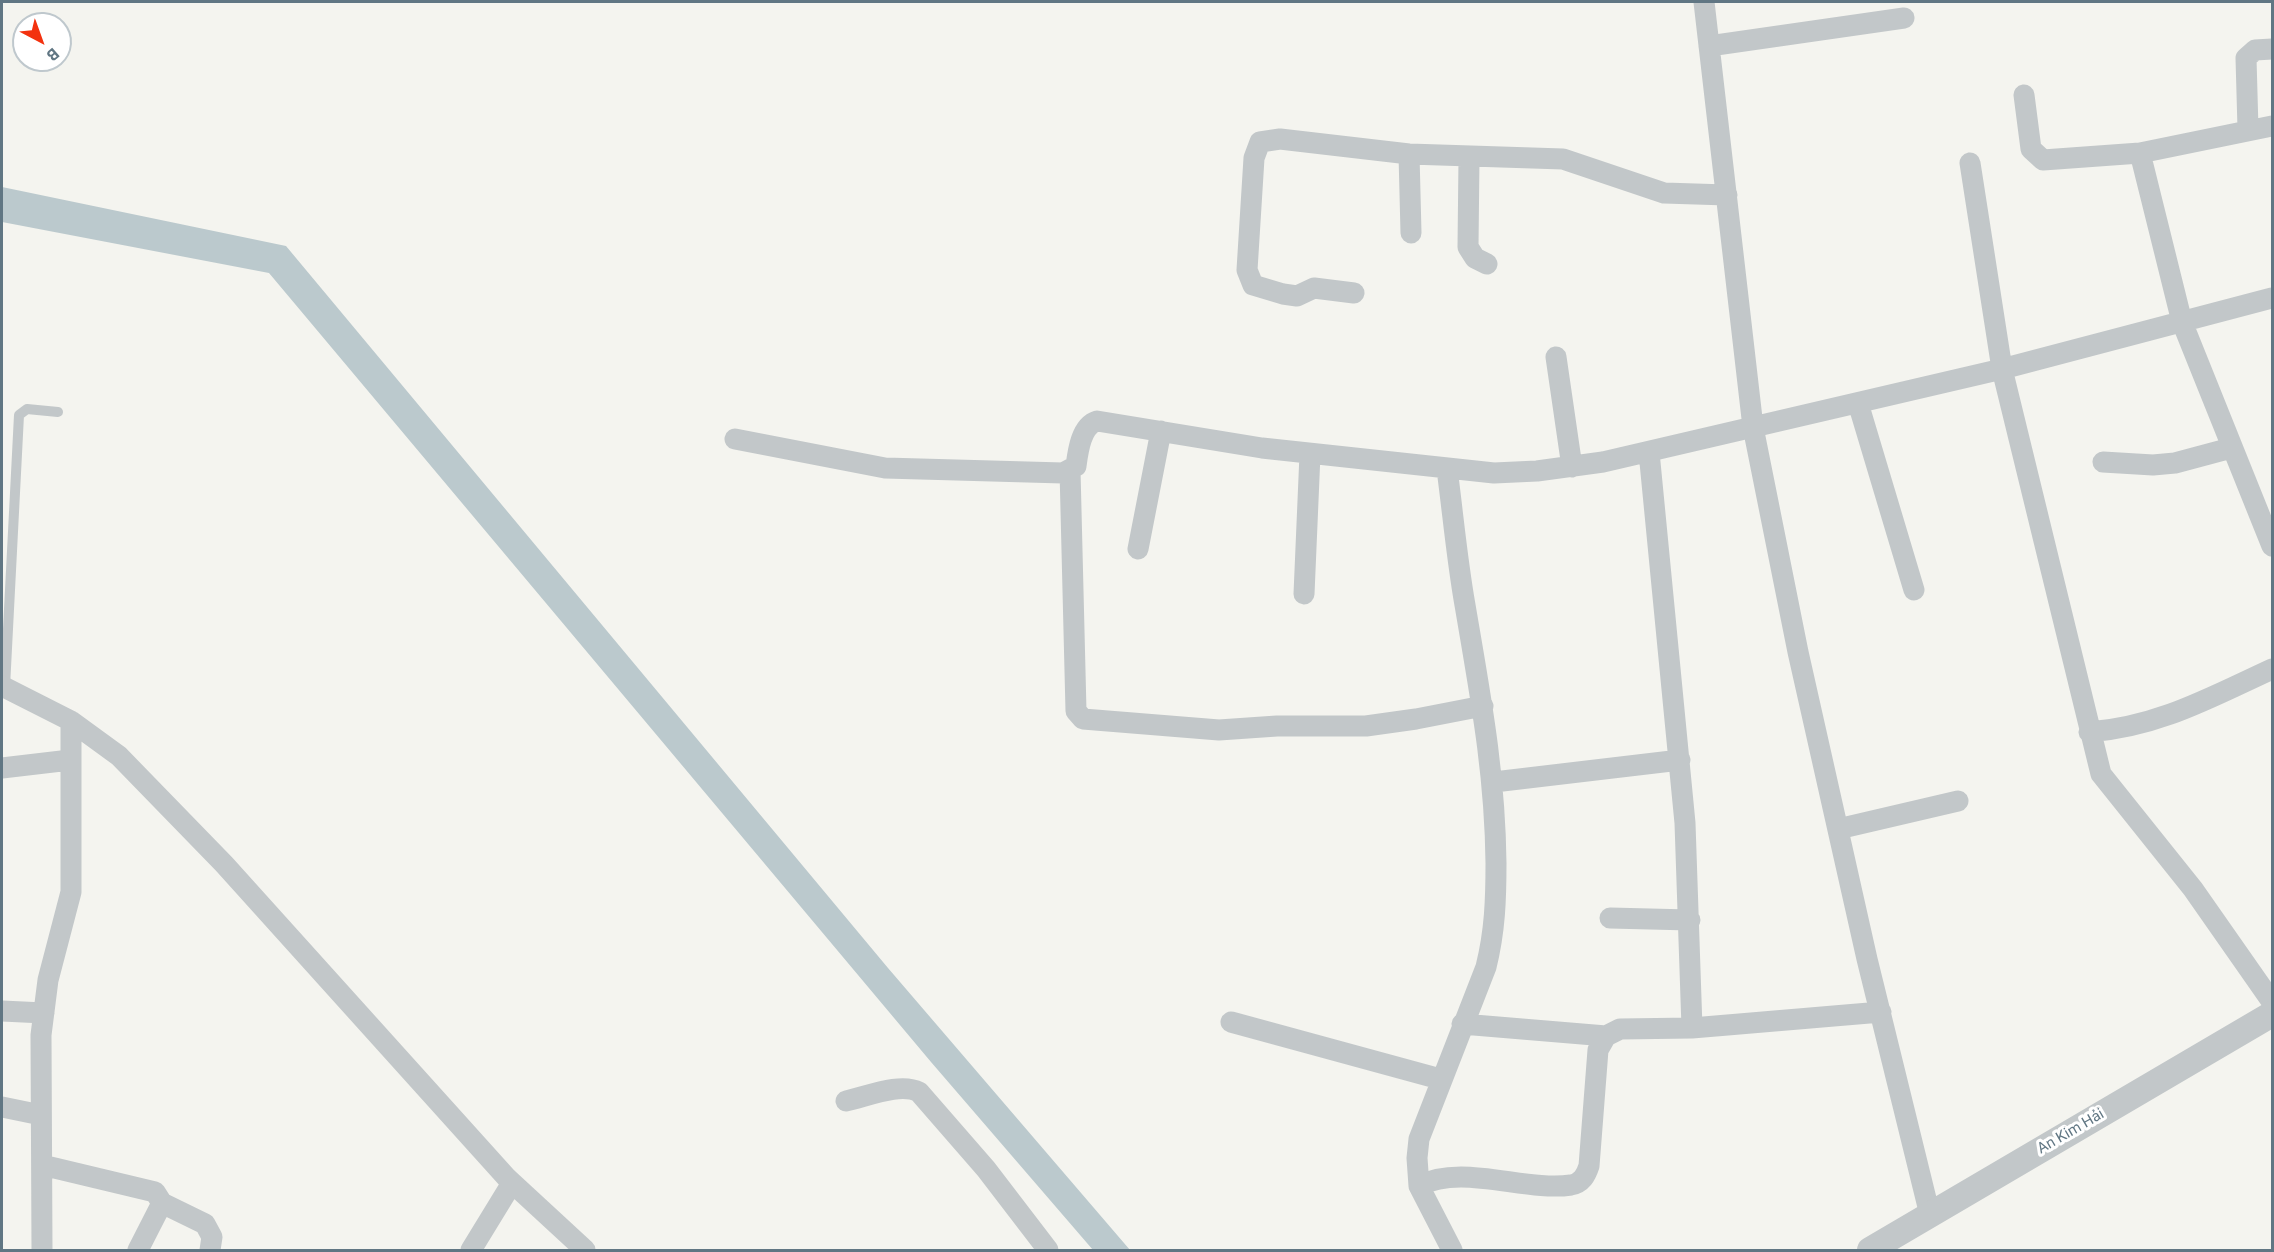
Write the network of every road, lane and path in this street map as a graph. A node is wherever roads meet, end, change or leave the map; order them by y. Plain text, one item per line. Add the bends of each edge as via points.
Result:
1 (1704, 2) edge
2 (1904, 18) dead end
3 (1709, 46) junction
4 (2272, 49) edge
5 (2024, 95) dead end
6 (2272, 126) edge
7 (2248, 129) junction
8 (2140, 153) junction
9 (1409, 154) junction
10 (1469, 158) junction
11 (1970, 163) dead end
12 (1727, 195) junction
13 (1411, 233) dead end
14 (1487, 264) dead end
15 (1354, 293) dead end
16 (2272, 298) edge
17 (2182, 322) junction
18 (1556, 357) dead end
19 (2002, 369) junction
20 (1858, 403) junction
21 (58, 412) dead end
22 (1754, 427) junction
23 (1161, 432) junction
24 (735, 439) dead end
25 (2231, 448) junction
26 (1649, 452) junction
27 (1311, 454) junction
28 (2103, 462) dead end
29 (1572, 467) junction
30 (1447, 469) junction
31 (1071, 470) junction
32 (2272, 546) edge
33 (1138, 549) dead end
34 (1914, 590) dead end
35 (1304, 594) dead end
36 (2272, 669) edge
37 (3, 687) edge
38 (1483, 706) junction
39 (71, 722) junction
40 (2089, 732) junction
41 (70, 760) junction
42 (1680, 760) junction
43 (2, 768) edge
44 (1494, 782) junction
45 (1958, 801) dead end
46 (1838, 829) junction
47 (1610, 918) dead end
48 (1690, 920) junction
49 (2272, 1002) edge
50 (2, 1011) edge
51 (1881, 1012) junction
52 (44, 1013) junction
53 (2272, 1014) edge
54 (1231, 1022) dead end
55 (1462, 1024) junction
56 (1692, 1028) junction
57 (1606, 1036) junction
58 (1440, 1079) junction
59 (846, 1101) dead end
60 (2, 1107) edge
61 (42, 1115) junction
62 (42, 1165) junction
63 (512, 1183) junction
64 (1419, 1186) junction
65 (162, 1203) junction
66 (1930, 1215) junction
67 (1047, 1250) edge
68 (42, 1251) edge
69 (138, 1251) edge
70 (210, 1251) edge
71 (471, 1251) edge
72 (585, 1251) edge
73 (1452, 1251) edge
74 (1870, 1251) edge

1 - 3 street
2 - 3 street
3 - 12 street
4 - 7 street via 2255,50 2246,58
5 - 8 street via 2031,149 2043,160
6 - 7 street
7 - 8 street
8 - 17 street
9 - 10 street
9 - 13 street
9 - 15 street via 1280,139 1260,142 1256,147 1247,270 1251,281 1256,287 1297,296 1314,288
10 - 12 street via 1563,159 1664,193
10 - 14 street via 1468,247 1474,258
11 - 19 street
12 - 22 street
16 - 17 street
17 - 19 street
17 - 25 street
18 - 29 street
19 - 20 street
19 - 40 street
20 - 22 street
20 - 34 street
21 - 37 lane via 27,409 19,415
22 - 26 street
22 - 46 street
23 - 27 street
23 - 31 street via 1092,423 1084,433 1076,466
23 - 33 street
24 - 31 street via 885,468
25 - 28 street via 2175,464
25 - 32 street
26 - 29 street
26 - 42 street
27 - 30 street
27 - 35 street
29 - 30 street via 1494,473
30 - 38 street via 1464,603
31 - 38 street via 1076,711 1083,719 1219,730 1366,726
36 - 40 street via 2161,719 2134,727
37 - 39 street
38 - 44 street
39 - 41 street
39 - 63 street via 119,756 177,813
40 - 49 street via 2101,774 2109,787 2193,889
41 - 43 street
41 - 52 street via 71,892 48,980
42 - 44 street
42 - 48 street
44 - 55 street via 1494,931 1486,967
45 - 46 street
46 - 51 street
47 - 48 street
48 - 56 street
50 - 52 street
51 - 56 street
51 - 66 street
52 - 61 street
53 - 66 street, An Kim Hải
54 - 58 street
55 - 57 street
55 - 58 street
56 - 57 street via 1620,1029
57 - 64 street via 1598,1050 1585,1178 1573,1185 1451,1176
58 - 64 street via 1419,1139
59 - 67 street via 897,1090 919,1092 986,1169
60 - 61 street
61 - 62 street
62 - 65 street via 155,1192
62 - 68 street
63 - 71 street
63 - 72 street
64 - 73 street
65 - 69 street
65 - 70 street via 205,1224 212,1237
66 - 74 street, An Kim Hải

